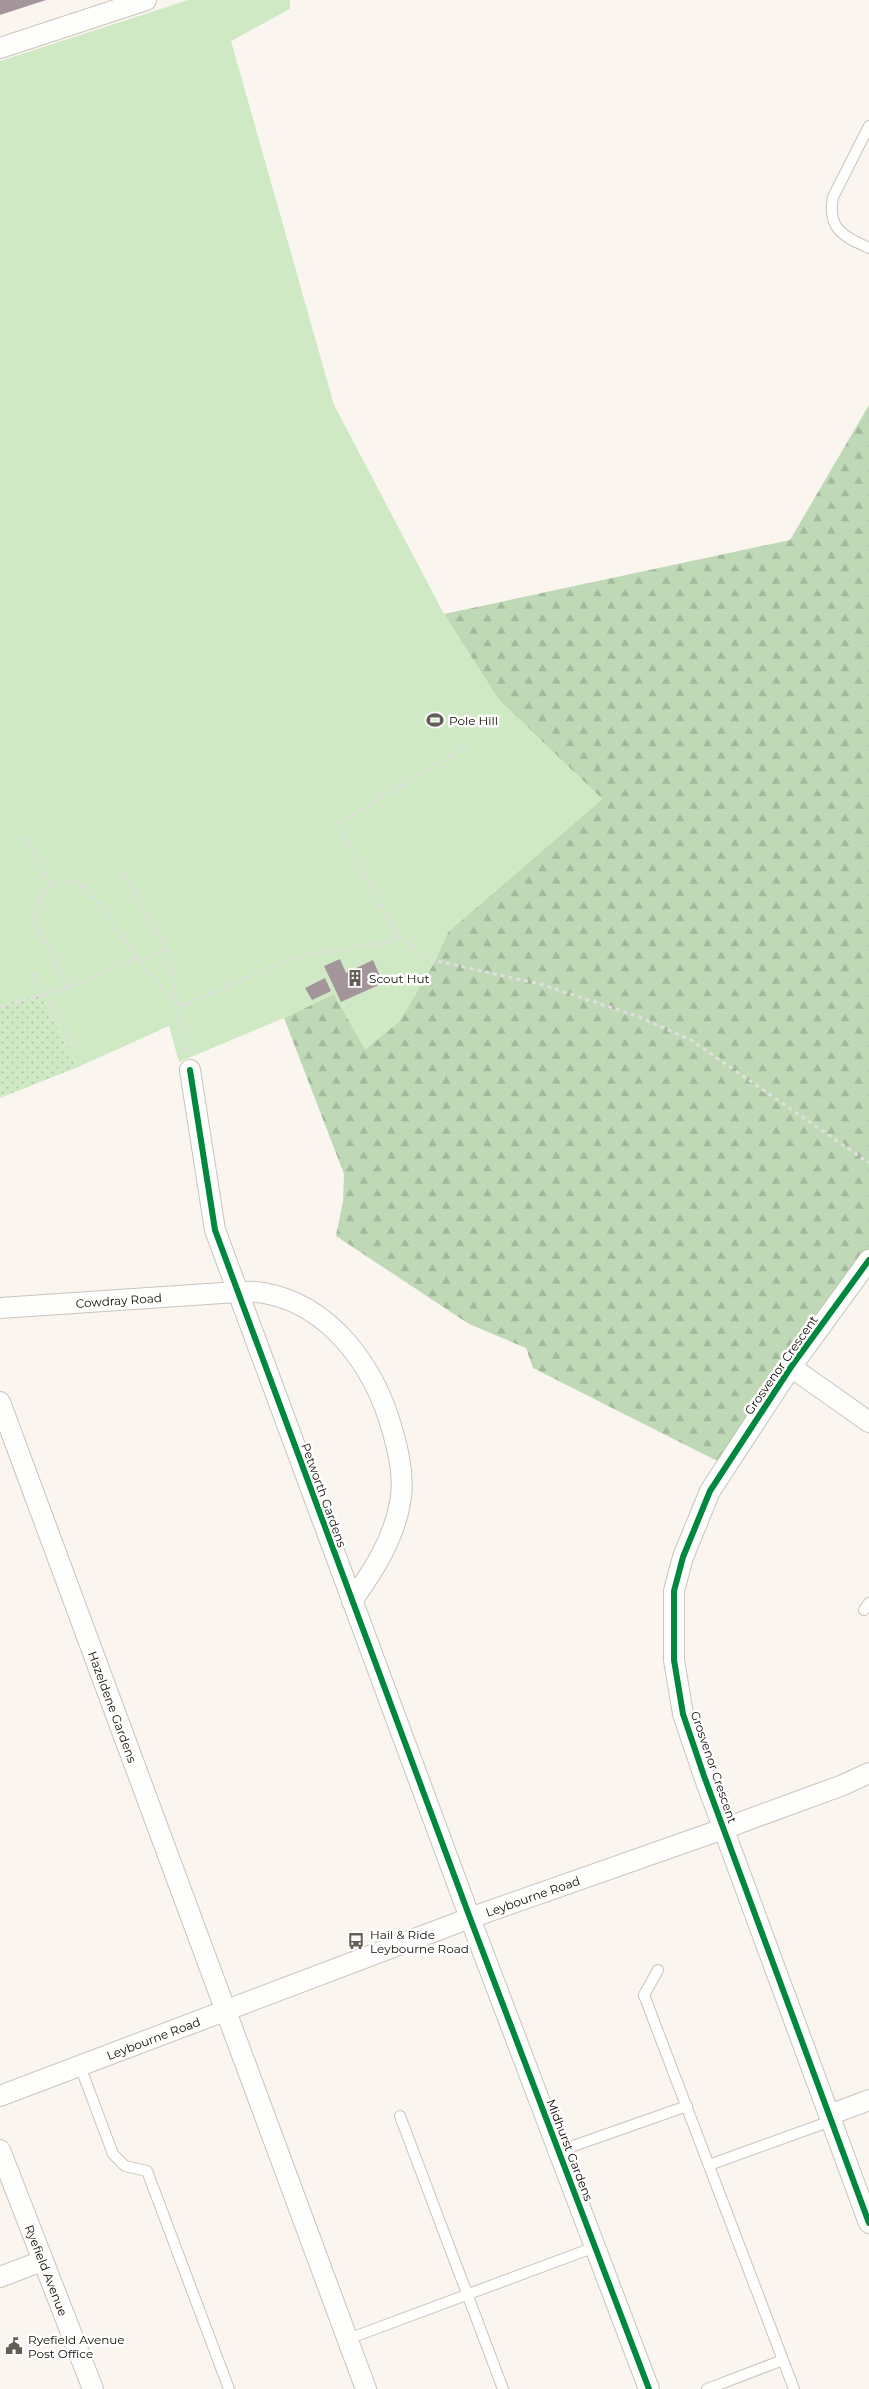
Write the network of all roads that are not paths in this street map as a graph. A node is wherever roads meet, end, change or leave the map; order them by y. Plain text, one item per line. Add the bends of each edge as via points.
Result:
1 (146, 0) edge
2 (0, 48) edge
3 (869, 126) edge
4 (869, 248) edge
5 (190, 1070) road end
6 (869, 1260) edge
7 (237, 1292) junction
8 (0, 1308) edge
9 (791, 1367) junction
10 (0, 1402) edge
11 (869, 1422) edge
12 (352, 1601) junction
13 (869, 1773) edge
14 (723, 1829) junction
15 (470, 1918) junction
16 (658, 1970) dead end
17 (225, 2011) junction
18 (80, 2066) junction
19 (0, 2096) edge
20 (869, 2100) edge
21 (687, 2106) junction
22 (400, 2116) dead end
23 (830, 2118) junction
24 (0, 2150) edge
25 (559, 2151) junction
26 (709, 2165) junction
27 (867, 2213) edge
28 (595, 2247) junction
29 (42, 2261) junction
30 (0, 2278) edge
31 (468, 2294) junction
32 (348, 2339) junction
33 (783, 2360) junction
34 (93, 2389) edge
35 (229, 2389) edge
36 (366, 2389) edge
37 (504, 2389) edge
38 (649, 2389) edge
39 (707, 2389) edge
40 (794, 2389) edge

1 - 2 street
3 - 4 lane via 833,197 830,210 837,229
5 - 7 street, Petworth Gardens via 216,1230
6 - 9 street, Grosvenor Crescent
7 - 8 street, Cowdray Road
7 - 12 street, Petworth Gardens
7 - 12 street via 264,1292 294,1303 324,1321 353,1349 372,1377 386,1408 401,1472 400,1502 392,1535
9 - 11 street
9 - 14 street, Grosvenor Crescent via 710,1491 683,1557 674,1591 674,1660 683,1714
10 - 17 street, Hazeldene Gardens
12 - 15 street, Petworth Gardens
13 - 14 street, Leybourne Road
14 - 15 street, Leybourne Road
14 - 23 street, Grosvenor Crescent
15 - 17 street, Leybourne Road
15 - 25 street, Midhurst Gardens
16 - 21 lane via 644,1995
17 - 18 street, Leybourne Road
17 - 32 street
18 - 19 street, Leybourne Road
18 - 35 lane via 112,2154 125,2166 147,2171
20 - 23 street
21 - 25 lane
21 - 26 lane
22 - 31 lane
23 - 26 lane
23 - 27 street, Grosvenor Crescent
24 - 29 street, Ryefield Avenue
25 - 28 street, Midhurst Gardens
26 - 33 lane
28 - 31 lane
28 - 38 street, Midhurst Gardens
29 - 30 street
29 - 34 street, Ryefield Avenue
31 - 32 lane
31 - 37 lane
32 - 36 street
33 - 39 lane
33 - 40 lane

